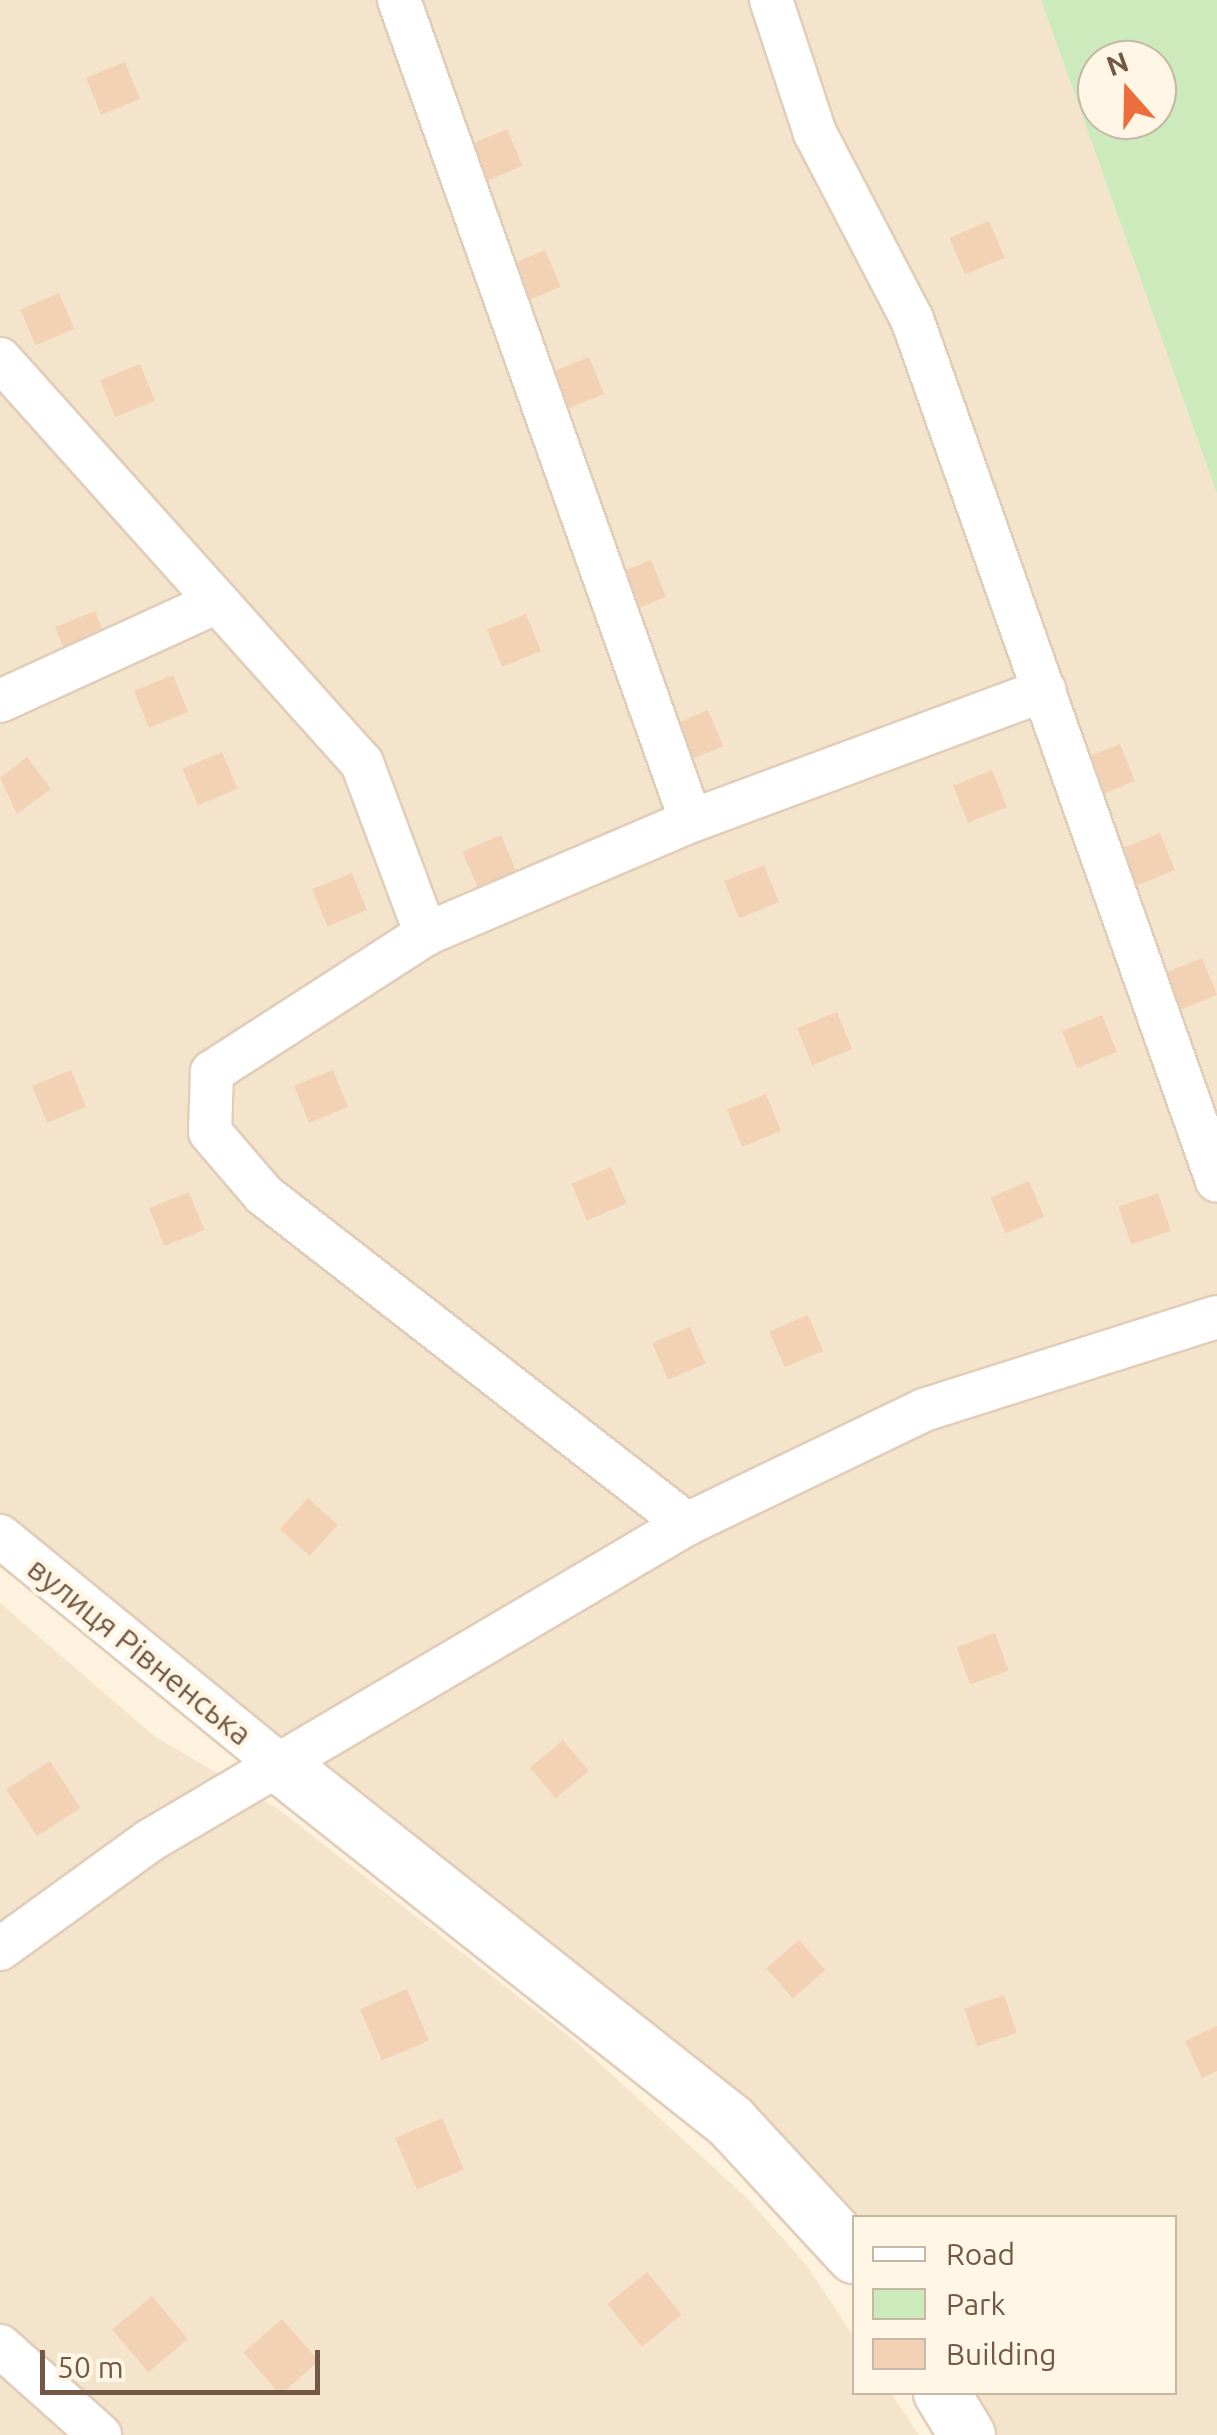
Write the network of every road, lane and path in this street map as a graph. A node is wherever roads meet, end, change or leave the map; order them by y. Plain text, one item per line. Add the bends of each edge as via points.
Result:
1 (399, 0) edge
2 (770, 0) edge
3 (0, 360) edge
4 (213, 604) junction
5 (1045, 690) junction
6 (0, 701) edge
7 (691, 820) junction
8 (426, 934) junction
9 (1217, 1181) edge
10 (1217, 1317) edge
11 (687, 1524) junction
12 (0, 1536) edge
13 (280, 1765) junction
14 (0, 1949) edge
15 (852, 2253) edge
16 (0, 2346) edge
17 (943, 2395) edge
18 (100, 2435) edge
19 (966, 2435) edge

1 - 7 street
2 - 5 street via 815,133 912,319
3 - 4 street
4 - 6 street
4 - 8 street via 362,763
5 - 7 street
5 - 9 street
7 - 8 street
8 - 11 street via 212,1072 210,1132 264,1194
10 - 11 street via 924,1410
11 - 13 street
12 - 13 street, вулиця Рівненська
13 - 14 street via 148,1841
13 - 15 street via 730,2122
16 - 18 street
17 - 19 street

